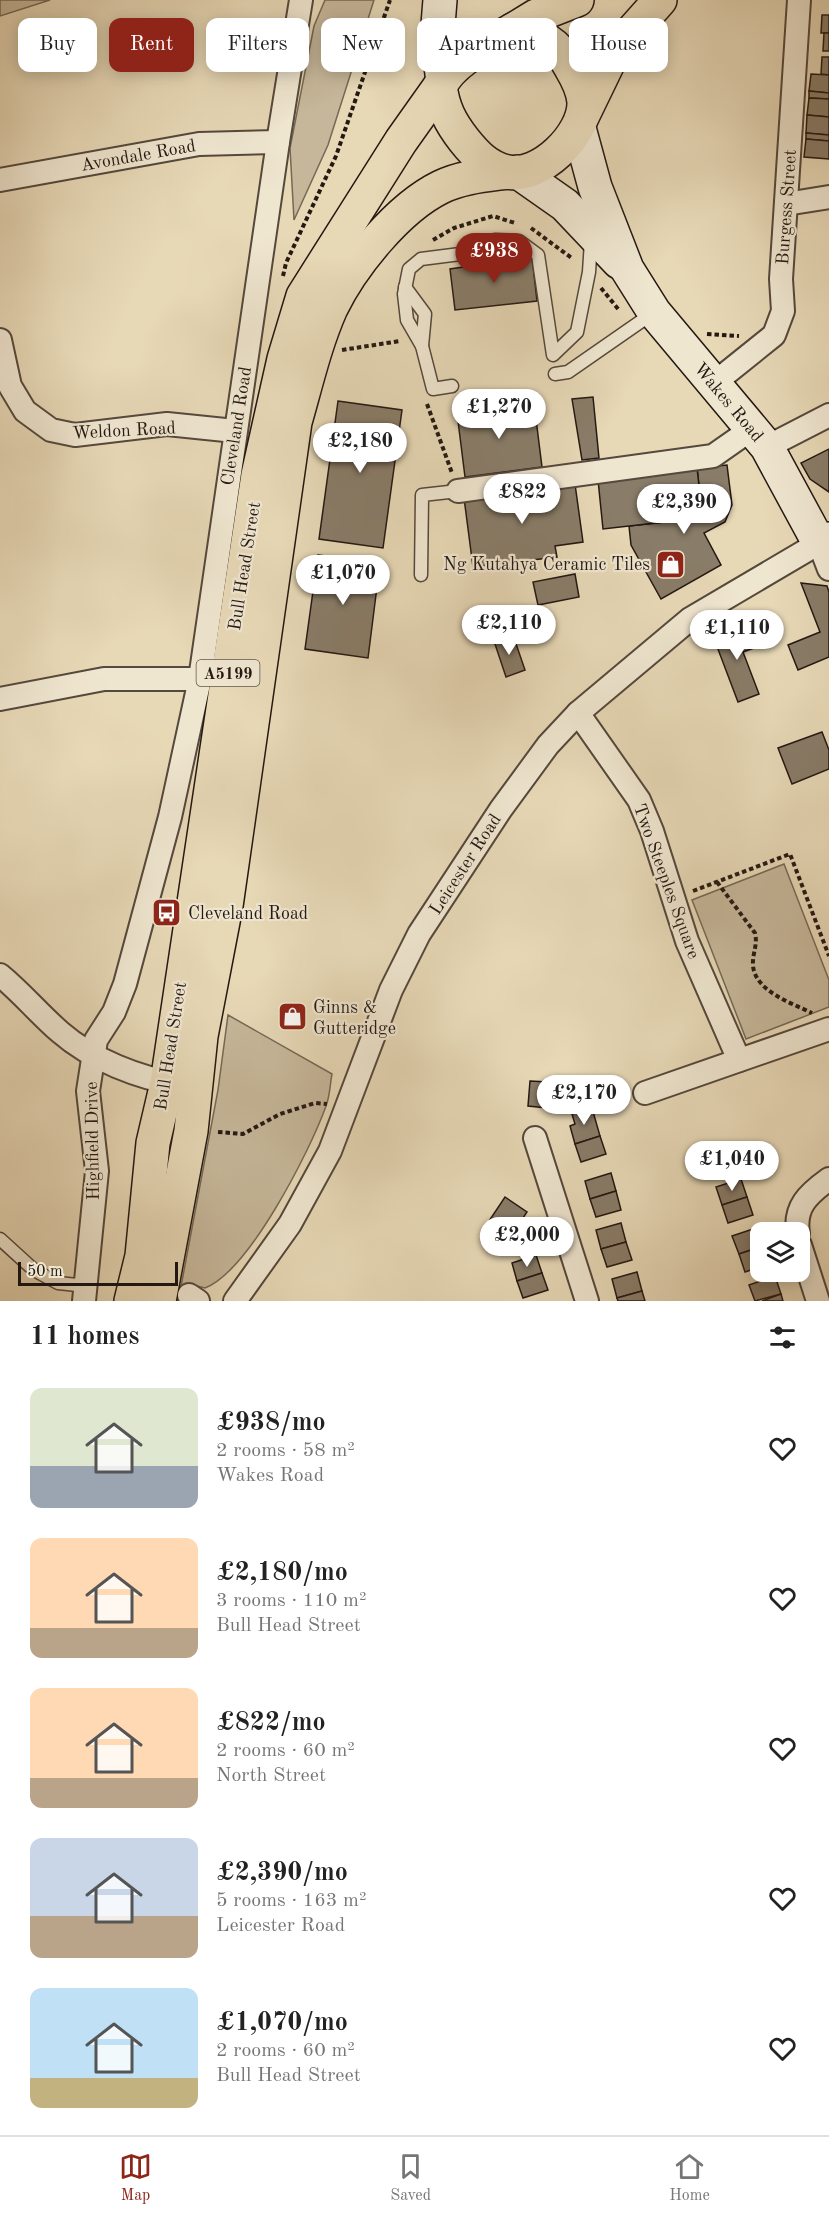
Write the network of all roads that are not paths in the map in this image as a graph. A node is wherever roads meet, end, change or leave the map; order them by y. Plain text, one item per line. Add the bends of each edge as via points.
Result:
1 (301, 0) edge
2 (440, 0) edge
3 (577, 0) edge
4 (660, 0) edge
5 (799, 0) edge
6 (539, 18) edge
7 (557, 51) edge
8 (454, 72) edge
9 (442, 84) junction
10 (580, 122) junction
11 (278, 142) junction
12 (513, 172) junction
13 (0, 180) edge
14 (829, 197) edge
15 (786, 204) junction
16 (591, 234) junction
17 (627, 269) junction
18 (405, 287) junction
19 (654, 312) junction
20 (0, 340) edge
21 (422, 346) junction
22 (555, 374) dead end
23 (713, 384) junction
24 (452, 386) dead end
25 (829, 415) edge
26 (235, 431) junction
27 (760, 437) junction
28 (458, 491) joint
29 (826, 550) edge
30 (421, 574) dead end
31 (200, 679) junction
32 (0, 699) edge
33 (578, 713) junction
34 (0, 975) edge
35 (824, 1023) edge
36 (93, 1054) junction
37 (739, 1060) junction
38 (182, 1085) junction
39 (645, 1093) dead end
40 (535, 1138) dead end
41 (829, 1179) edge
42 (797, 1222) edge
43 (0, 1239) edge
44 (810, 1276) edge
45 (85, 1294) edge
46 (182, 1299) edge
47 (130, 1301) edge
48 (235, 1301) edge
49 (587, 1301) edge
50 (818, 1301) edge

1 - 11 street, Cleveland Road
2 - 9 main road via 437,37
3 - 6 main road
4 - 10 main road via 613,53
5 - 15 street, Burgess Street
7 - 10 main road via 580,85 584,101
8 - 9 main road
9 - 12 main road via 443,107 476,156 489,166
9 - 38 main road, Bull Head Street / A5199 via 401,141 303,296 284,359 258,475
10 - 12 main road via 552,157
10 - 17 main road, Wakes Road via 595,187
11 - 13 street, Avondale Road via 199,144
11 - 26 street, Cleveland Road
12 - 16 main road, Wakes Road via 555,196
12 - 38 main road, Bull Head Street / A5199 via 443,186 419,200 392,224 369,250 332,307 316,351 295,422 226,906 201,1036
14 - 15 street
15 - 23 street, Burgess Street via 783,311 774,335
16 - 17 main road, Wakes Road
16 - 18 lane via 590,272 577,333 553,356 538,255 519,241 495,240 476,252 421,259 409,269
17 - 19 main road, Wakes Road
18 - 21 lane via 407,320
18 - 21 lane via 425,314
19 - 22 lane via 568,372
19 - 23 main road, Wakes Road
20 - 26 street, Weldon Road via 10,386 25,411 51,430 75,435 167,424
21 - 24 lane via 433,389
23 - 27 main road, Wakes Road
25 - 27 street
26 - 31 street, Cleveland Road
27 - 28 street via 713,456
27 - 29 main road, Wakes Road
28 - 30 lane via 422,495
29 - 33 street, Leicester Road via 690,619
31 - 32 street via 104,679
31 - 36 street, Cleveland Road via 170,817 125,984 114,1012 96,1040
33 - 37 street, Two Steeples Square via 639,800 687,941
33 - 48 street, Leicester Road via 548,745 501,809 419,934 392,990 330,1151 306,1198
34 - 36 street, Highfield Drive via 62,1034
35 - 37 street
36 - 38 street, Highfield Drive via 127,1070
36 - 45 street, Highfield Drive via 88,1091 97,1171
37 - 39 street
38 - 46 main road, Bull Head Street / A5199 via 191,1131
38 - 47 main road, Bull Head Street / A5199 via 153,1143 142,1256
40 - 49 street
41 - 42 street via 809,1193
43 - 45 lane via 34,1270
44 - 50 street

